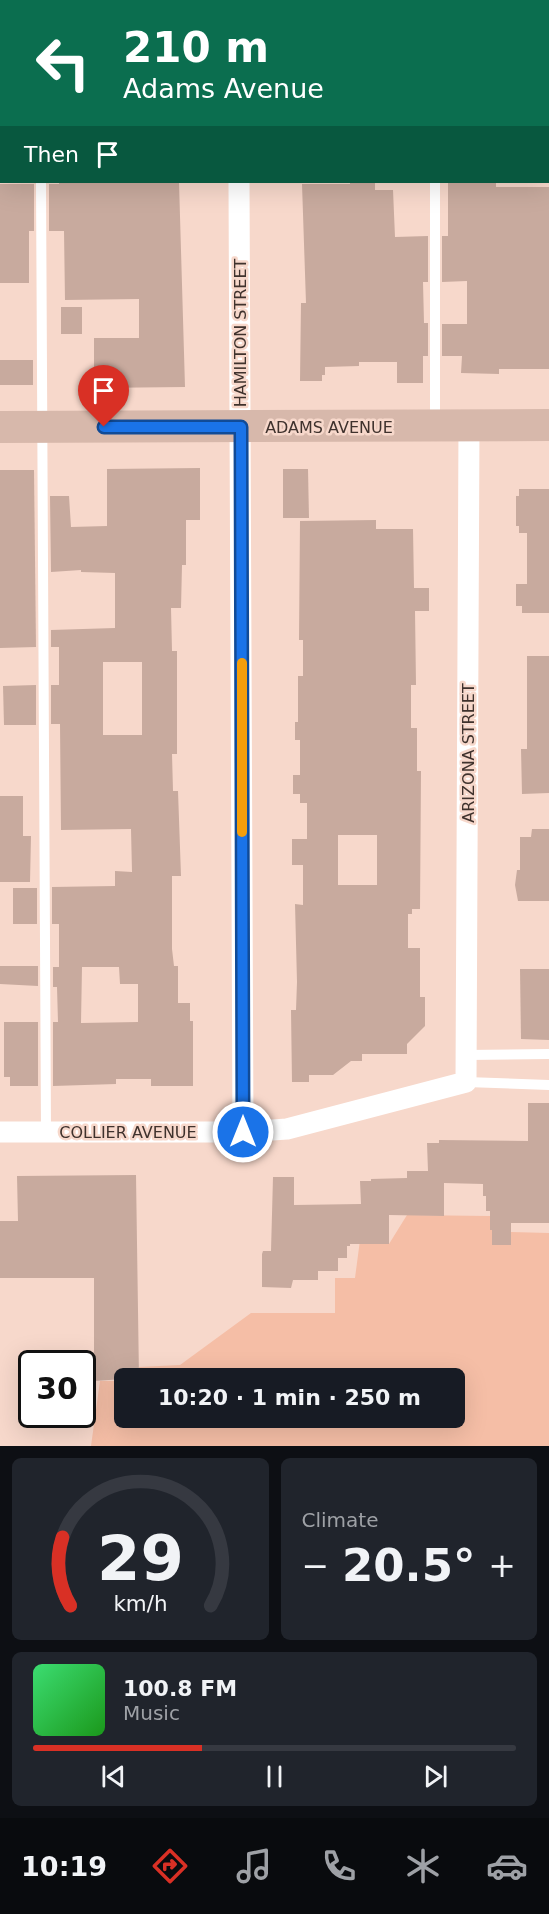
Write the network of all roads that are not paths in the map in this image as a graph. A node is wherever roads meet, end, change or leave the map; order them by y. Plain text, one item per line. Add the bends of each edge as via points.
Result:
1 (41, 183) edge
2 (239, 183) edge
3 (435, 183) edge
4 (469, 425) junction
5 (549, 425) edge
6 (0, 427) edge
7 (41, 427) junction
8 (241, 427) junction
9 (435, 427) junction
10 (549, 1054) edge
11 (466, 1055) junction
12 (466, 1082) junction
13 (549, 1085) edge
14 (0, 1132) edge
15 (46, 1132) junction
16 (243, 1132) junction

1 - 7 lane
2 - 8 street, HAMILTON STREET
3 - 9 lane
4 - 5 main road, ADAMS AVENUE
4 - 9 main road, ADAMS AVENUE
4 - 11 street, ARIZONA STREET
6 - 7 main road, ADAMS AVENUE
7 - 8 main road, ADAMS AVENUE
7 - 15 lane
8 - 9 main road, ADAMS AVENUE
8 - 16 street, HAMILTON STREET
10 - 11 lane
11 - 12 street, ARIZONA STREET
12 - 13 lane
12 - 16 street, COLLIER AVENUE via 287,1129
14 - 15 street, COLLIER AVENUE
15 - 16 street, COLLIER AVENUE

